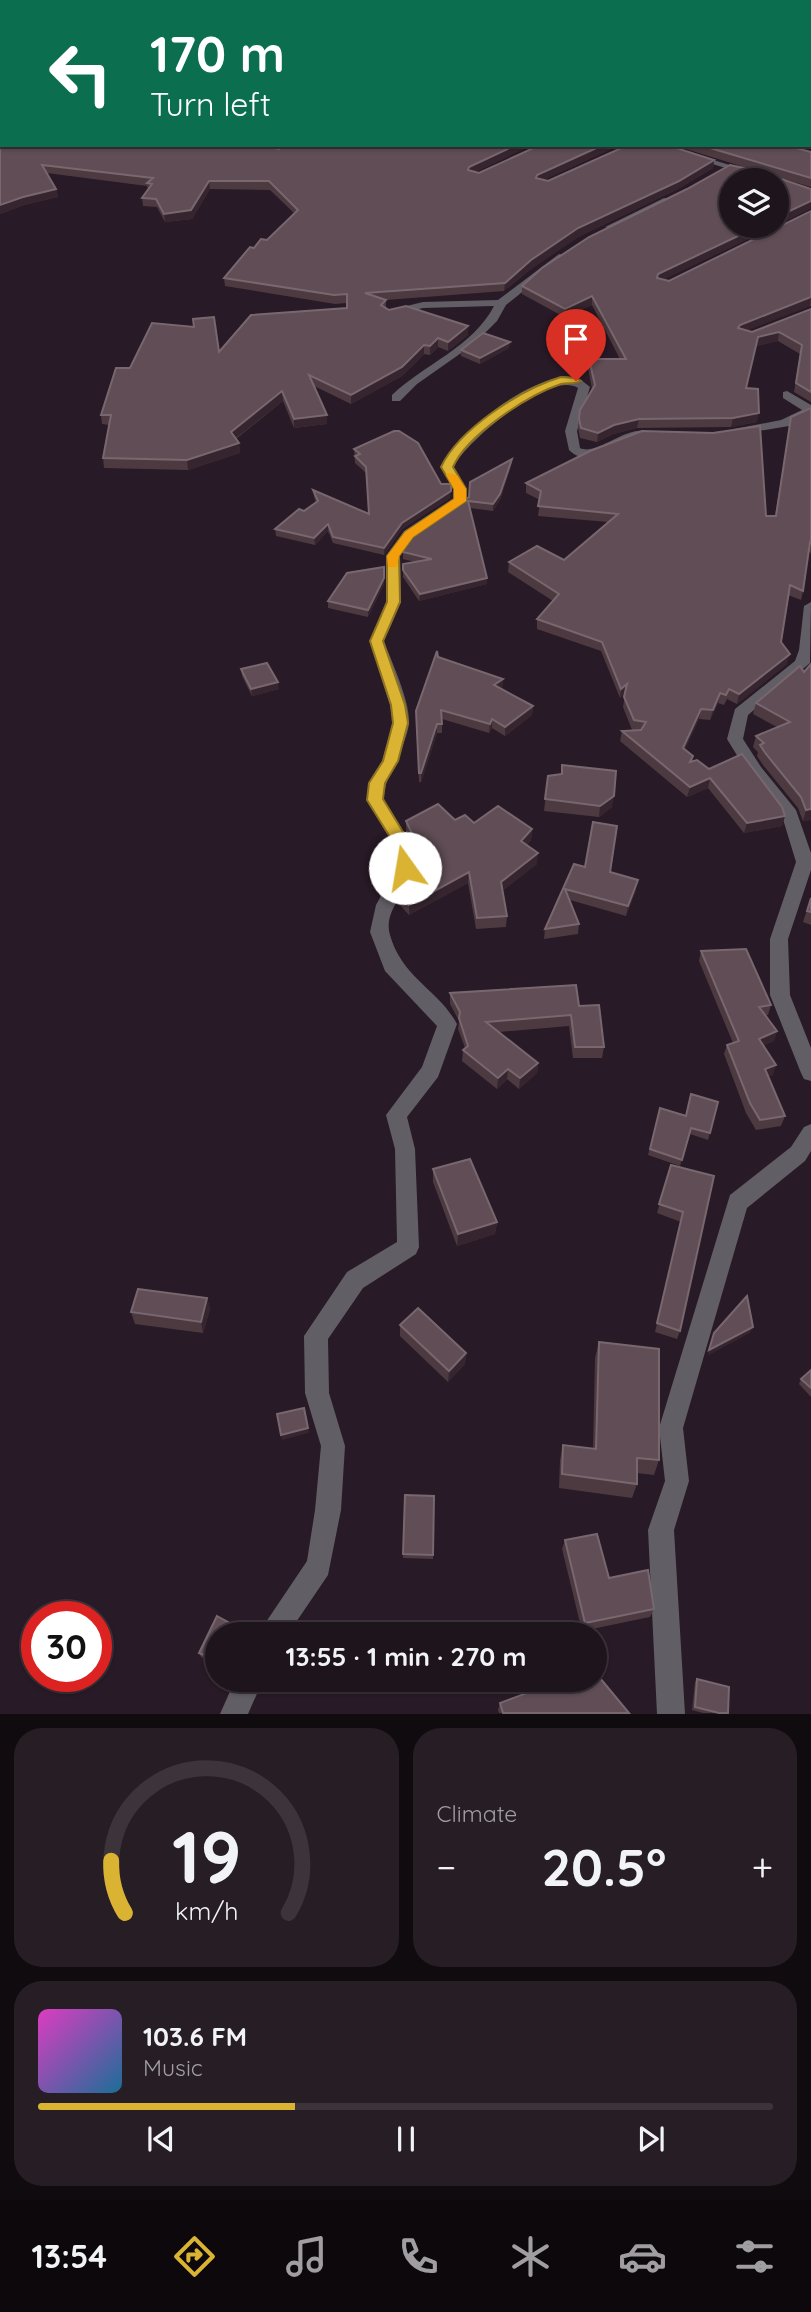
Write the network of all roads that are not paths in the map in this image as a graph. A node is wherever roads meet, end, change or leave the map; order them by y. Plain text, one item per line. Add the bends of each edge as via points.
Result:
1 (673, 148) edge
2 (728, 166) junction
3 (734, 168) edge
4 (716, 173) edge
5 (682, 193) edge
6 (594, 235) edge
7 (574, 247) edge
8 (501, 303) junction
9 (390, 313) edge
10 (787, 395) dead end
11 (396, 398) dead end
12 (810, 410) edge
13 (666, 435) edge
14 (717, 435) edge
15 (811, 606) edge
16 (811, 1073) edge
17 (811, 1133) edge
18 (281, 1622) edge
19 (244, 1692) edge
20 (234, 1713) edge
21 (671, 1713) edge

1 - 2 street via 691,159
2 - 3 street
2 - 4 street
5 - 6 street
7 - 8 street
8 - 9 street via 423,305
8 - 11 street via 493,320 470,342
10 - 12 street
12 - 14 street via 785,423
13 - 18 street via 640,434 619,439 599,453 583,453 569,434 584,387 561,380 507,407 454,452 447,467 460,489 460,501 409,534 393,556 394,602 377,641 401,723 390,761 377,783 375,800 403,845 405,868 386,905 379,932 392,966 447,1024 431,1071 396,1115 405,1149 408,1247 355,1280 316,1336 317,1394 334,1446 328,1510 319,1566
15 - 16 street via 803,663 741,713 735,739 790,814 805,862 779,939 780,995
17 - 21 street via 798,1154 738,1202 671,1428 677,1481 661,1530
19 - 20 street

